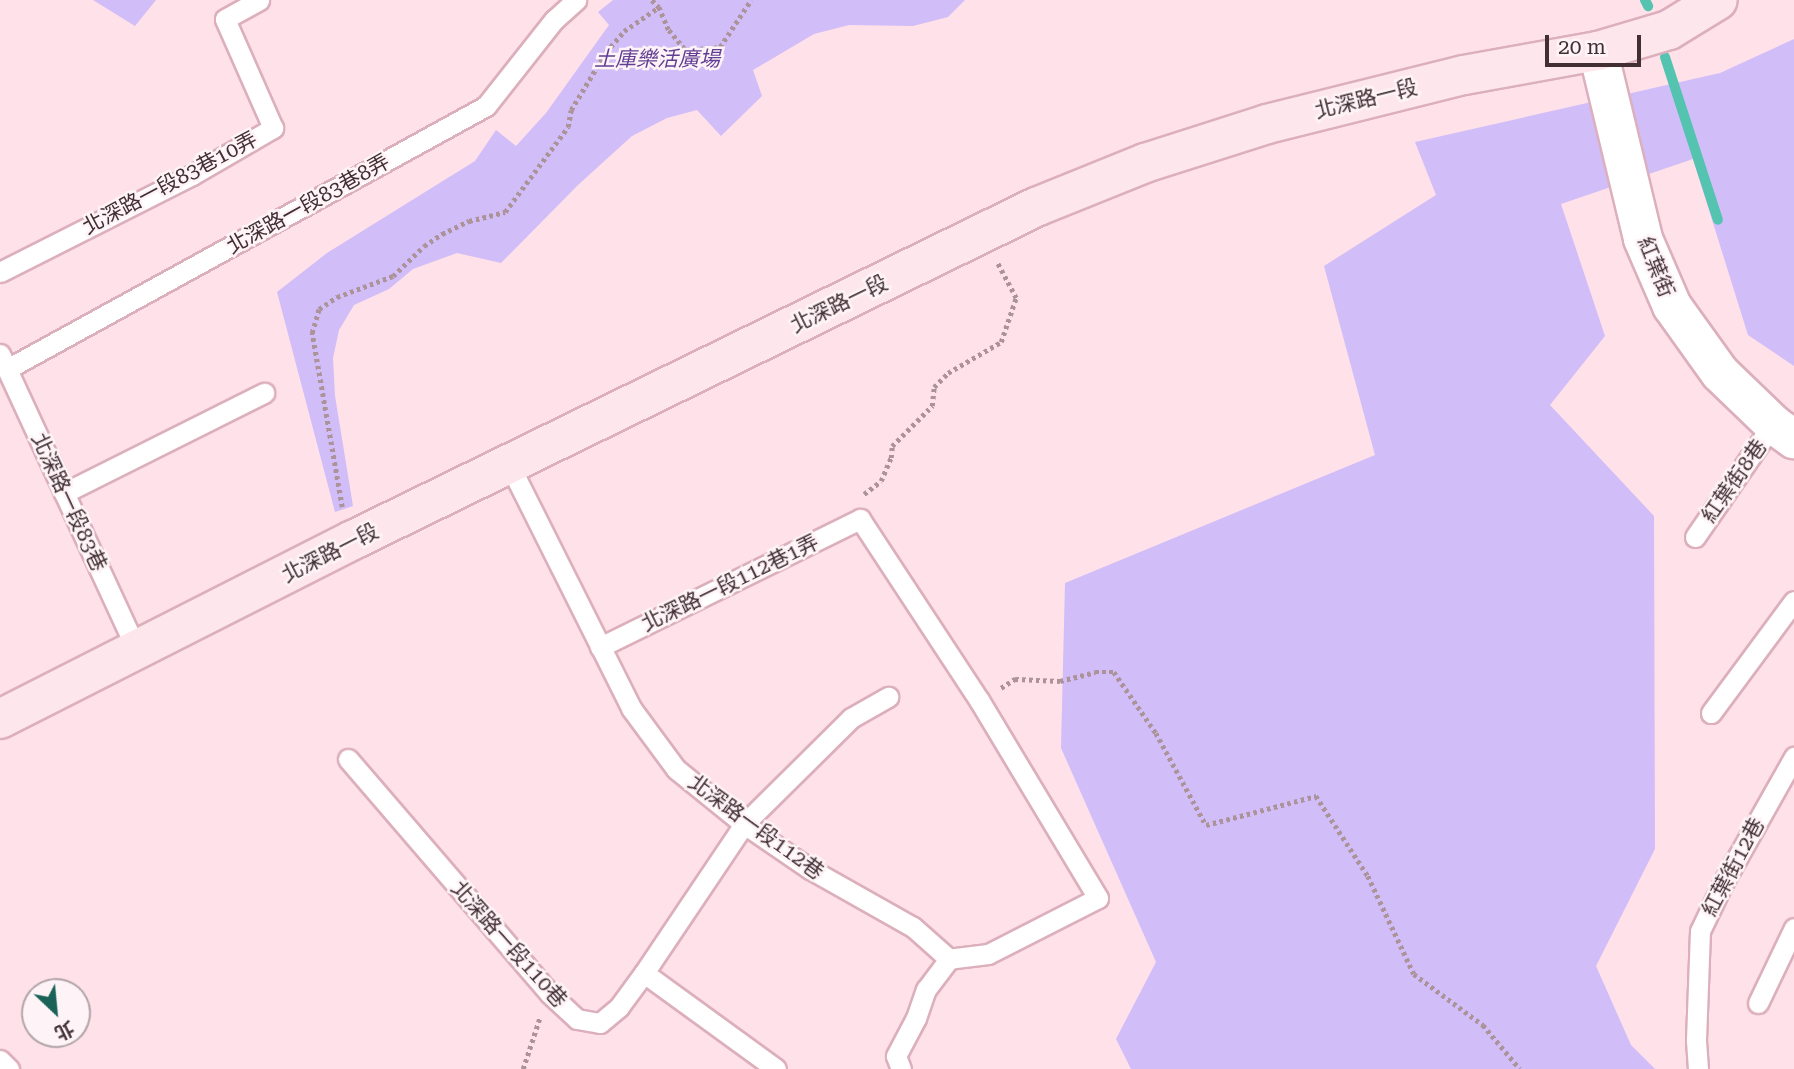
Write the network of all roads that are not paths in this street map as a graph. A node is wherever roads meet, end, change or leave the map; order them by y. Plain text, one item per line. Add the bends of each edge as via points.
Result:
1 (259, 0) edge
2 (576, 0) edge
3 (1718, 0) edge
4 (1598, 51) junction
5 (0, 272) edge
6 (4, 362) edge
7 (264, 393) dead end
8 (1783, 432) edge
9 (510, 466) junction
10 (64, 493) junction
11 (1695, 537) dead end
12 (1794, 601) edge
13 (600, 648) junction
14 (137, 651) junction
15 (888, 697) dead end
16 (1712, 713) dead end
17 (0, 719) edge
18 (1794, 757) edge
19 (348, 760) dead end
20 (744, 824) junction
21 (1794, 928) edge
22 (949, 959) junction
23 (644, 973) junction
24 (1758, 1003) dead end
25 (0, 1060) edge
26 (9, 1069) edge
27 (776, 1069) edge
28 (901, 1069) edge
29 (1698, 1069) edge

1 - 5 lane, 北深路一段83巷10弄 via 225,19 273,128
2 - 6 lane, 北深路一段83巷8弄 via 554,20 486,106
3 - 4 main road, 北深路一段 via 1669,30
4 - 8 street, 紅葉街 via 1643,239 1672,306 1720,373
4 - 9 main road, 北深路一段 via 1464,75 1267,124 1144,163 1037,207
6 - 10 lane, 北深路一段83巷
7 - 10 lane
8 - 11 lane, 紅葉街8巷
9 - 13 lane, 北深路一段112巷
9 - 14 main road, 北深路一段
10 - 14 lane, 北深路一段83巷
12 - 16 lane
13 - 20 lane, 北深路一段112巷 via 631,708 676,769
13 - 22 lane, 北深路一段112巷1弄 via 860,519 979,700 1098,898 988,954
14 - 17 main road, 北深路一段
15 - 20 lane, 北深路一段110巷 via 851,718
18 - 29 lane, 紅葉街12巷 via 1700,931
19 - 23 lane, 北深路一段110巷 via 549,993 578,1019 600,1023 619,1007
20 - 22 lane, 北深路一段112巷 via 810,869 913,927
20 - 23 lane, 北深路一段110巷
21 - 24 lane
22 - 28 lane via 926,989 896,1055
23 - 27 lane
25 - 26 lane

